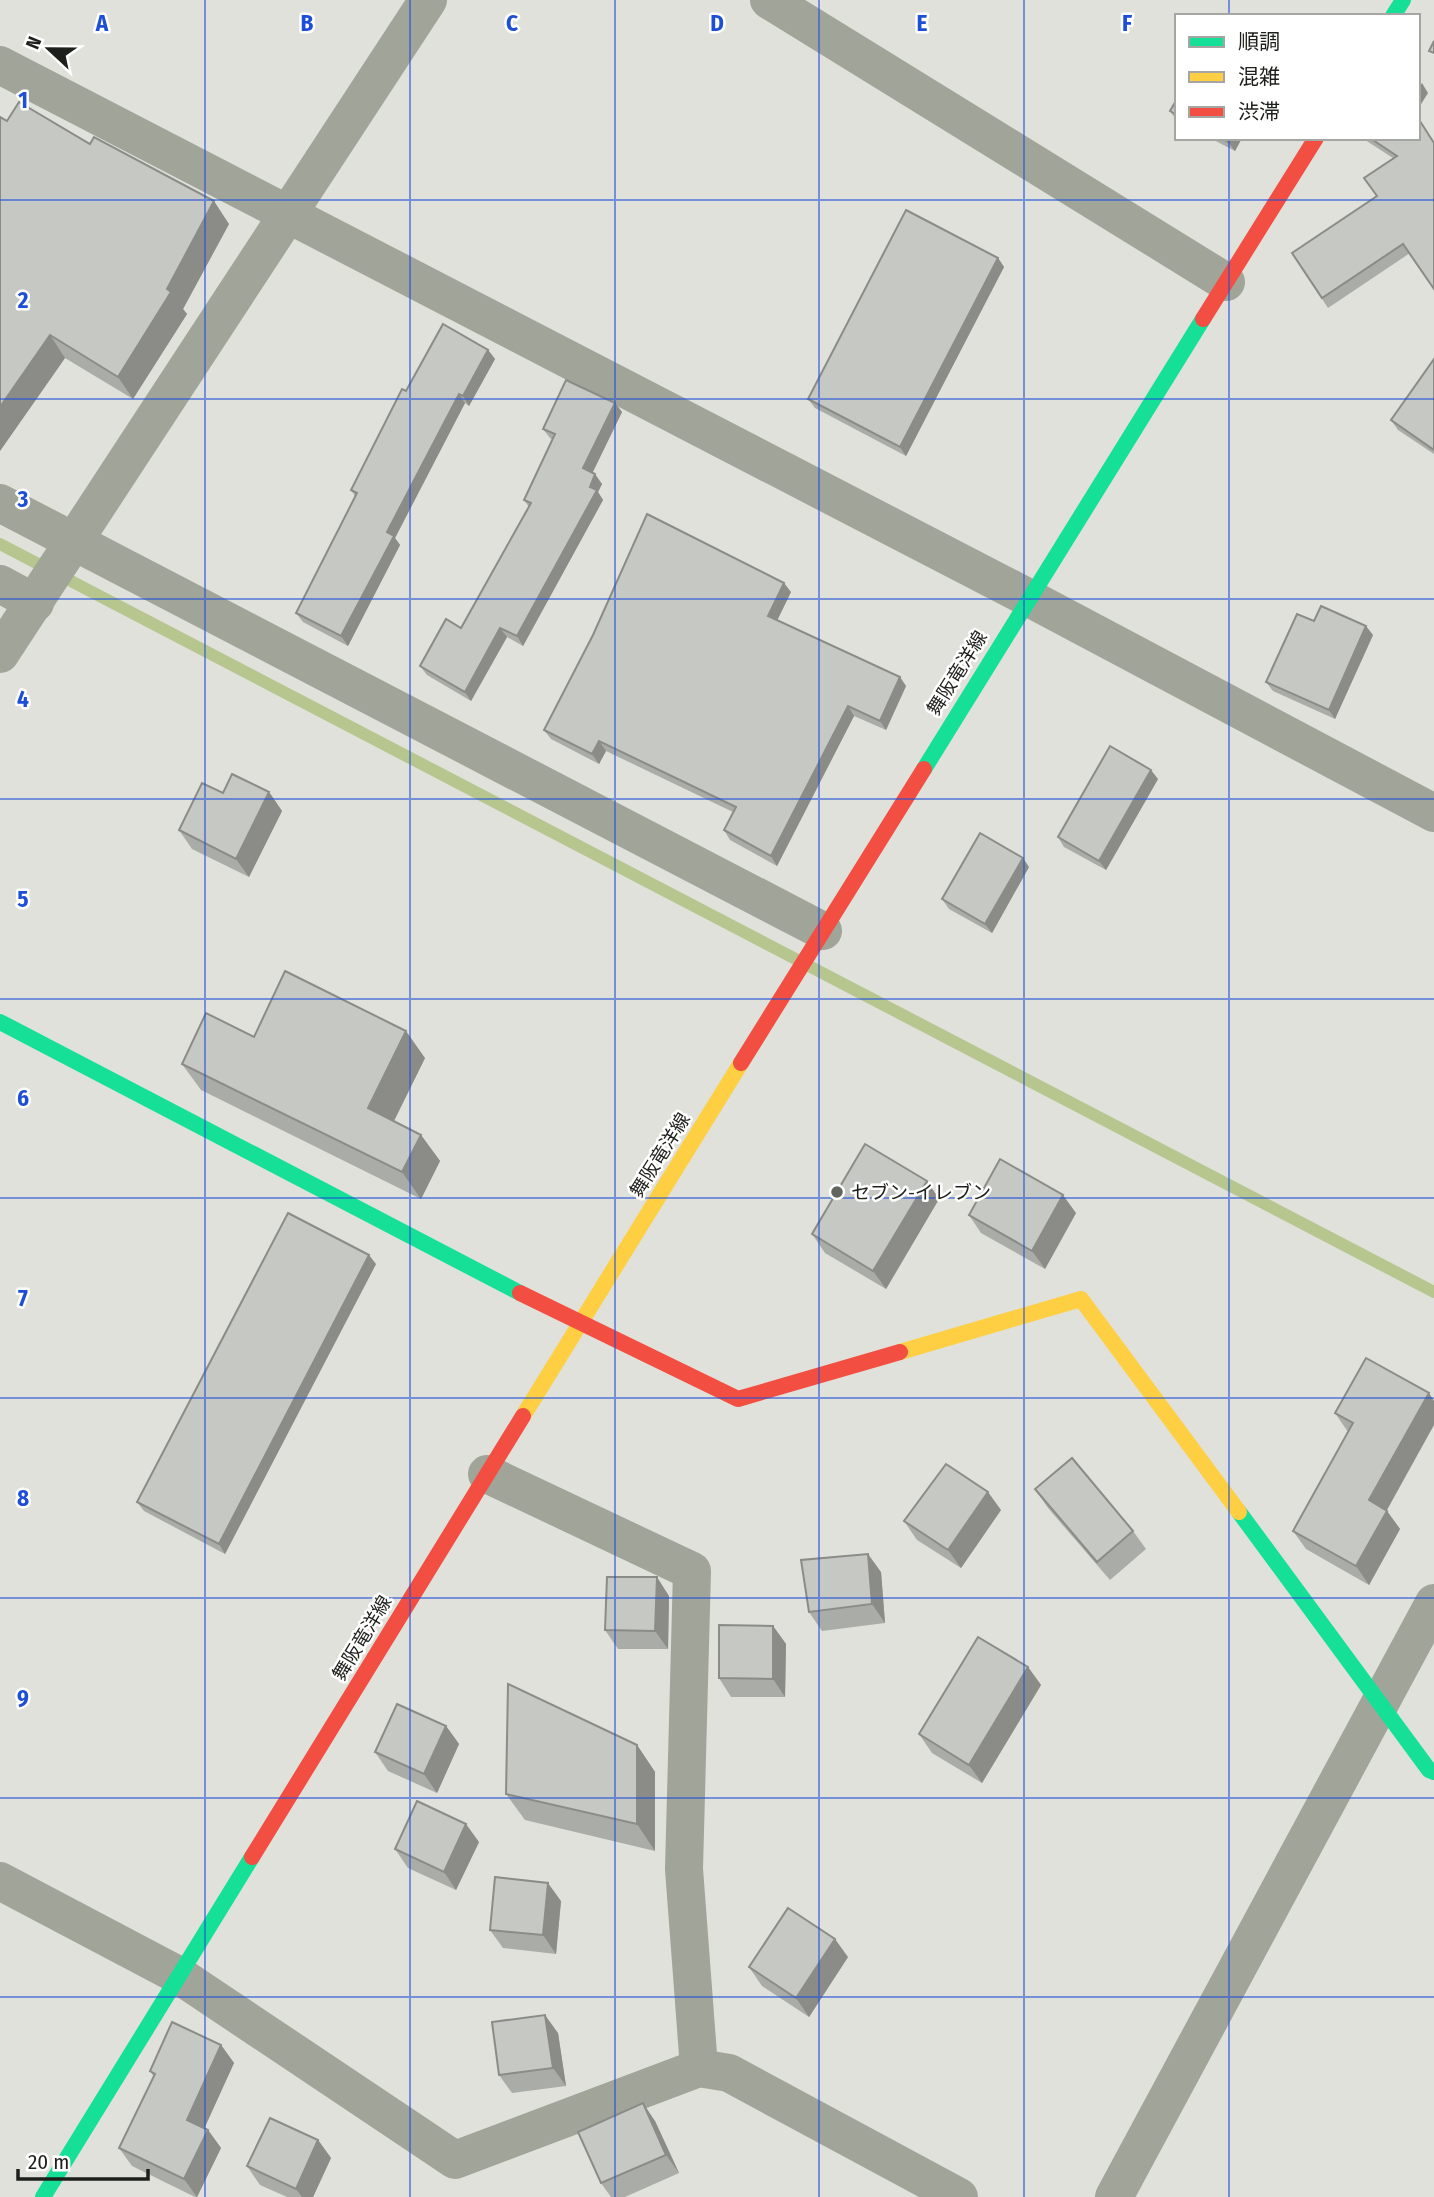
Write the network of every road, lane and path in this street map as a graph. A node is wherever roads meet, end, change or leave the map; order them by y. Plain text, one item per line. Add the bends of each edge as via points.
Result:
1 (428, 0) edge
2 (769, 0) edge
3 (0, 65) edge
4 (1315, 140) edge
5 (285, 214) junction
6 (1226, 282) junction
7 (0, 503) edge
8 (75, 541) junction
9 (0, 584) edge
10 (1029, 598) junction
11 (35, 603) junction
12 (0, 654) edge
13 (1434, 813) edge
14 (825, 927) junction
15 (0, 1022) edge
16 (579, 1324) junction
17 (487, 1474) junction
18 (1434, 1603) edge
19 (1381, 1702) junction
20 (1434, 1772) edge
21 (0, 1881) edge
22 (180, 1976) junction
23 (699, 2068) junction
24 (43, 2197) edge
25 (959, 2197) edge
26 (1114, 2197) edge

1 - 5 street
2 - 6 street
3 - 5 street
4 - 6 main road, 舞阪竜洋線
5 - 8 street
5 - 10 street
6 - 10 main road, 舞阪竜洋線
7 - 8 street
8 - 11 street
8 - 14 street
9 - 11 street
10 - 13 street
10 - 14 main road, 舞阪竜洋線
11 - 12 street
14 - 16 main road, 舞阪竜洋線
15 - 16 main road
16 - 17 main road, 舞阪竜洋線
16 - 19 main road via 738,1399 1081,1299
17 - 22 main road, 舞阪竜洋線
17 - 23 street via 692,1570 684,1869
18 - 19 street
19 - 20 main road
19 - 26 street
21 - 22 street
22 - 23 street via 455,2160
22 - 24 main road, 舞阪竜洋線
23 - 25 street via 729,2073

